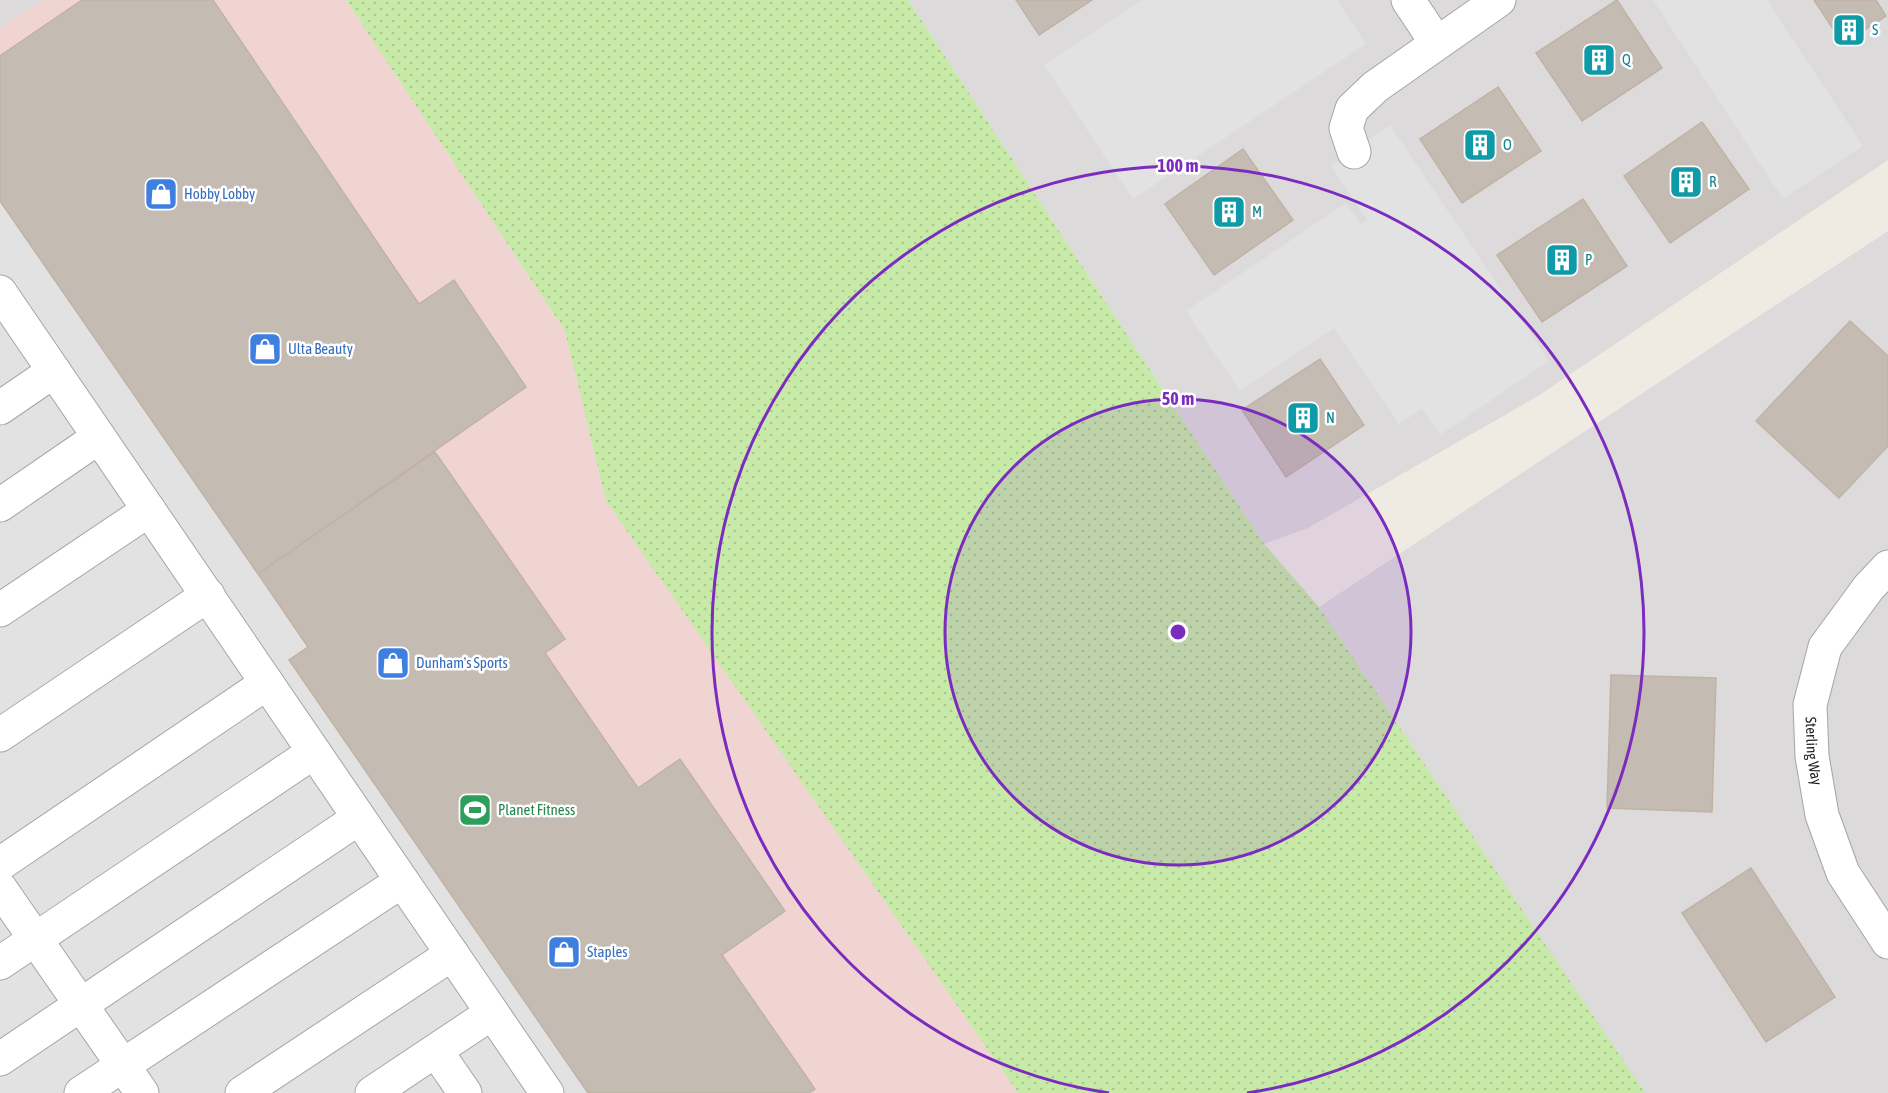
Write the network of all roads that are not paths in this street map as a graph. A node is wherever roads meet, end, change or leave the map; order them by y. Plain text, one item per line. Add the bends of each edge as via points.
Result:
1 (1408, 0) edge
2 (1499, 0) edge
3 (1436, 42) junction
4 (1354, 152) dead end
5 (2, 298) edge
6 (54, 371) junction
7 (0, 408) edge
8 (99, 438) junction
9 (0, 505) edge
10 (150, 510) junction
11 (1888, 567) edge
12 (208, 595) junction
13 (0, 610) edge
14 (267, 683) junction
15 (0, 735) edge
16 (314, 752) junction
17 (359, 818) junction
18 (0, 864) edge
19 (402, 881) junction
20 (0, 888) edge
21 (36, 939) junction
22 (1888, 942) edge
23 (452, 954) junction
24 (0, 963) edge
25 (81, 1004) junction
26 (492, 1013) junction
27 (436, 1051) junction
28 (0, 1059) edge
29 (123, 1065) junction
30 (81, 1093) edge
31 (142, 1093) edge
32 (242, 1093) edge
33 (372, 1093) edge
34 (465, 1093) edge
35 (546, 1093) edge

1 - 3 street
2 - 3 street
3 - 4 street via 1352,109 1346,128
5 - 6 street
6 - 7 street
6 - 8 street
8 - 9 street
8 - 10 street
10 - 12 street
10 - 13 street
11 - 22 street, Sterling Way via 1825,647 1810,705 1812,756 1822,815 1843,873
12 - 14 street
12 - 15 street
14 - 16 street
14 - 18 street
16 - 17 street
16 - 21 street
17 - 19 street
17 - 25 street
19 - 23 street
19 - 29 street
20 - 21 street
21 - 24 street
21 - 25 street
23 - 26 street
23 - 32 street
25 - 28 street
25 - 29 street
26 - 27 street
26 - 35 street
27 - 33 street
27 - 34 street
29 - 30 street
29 - 31 street

